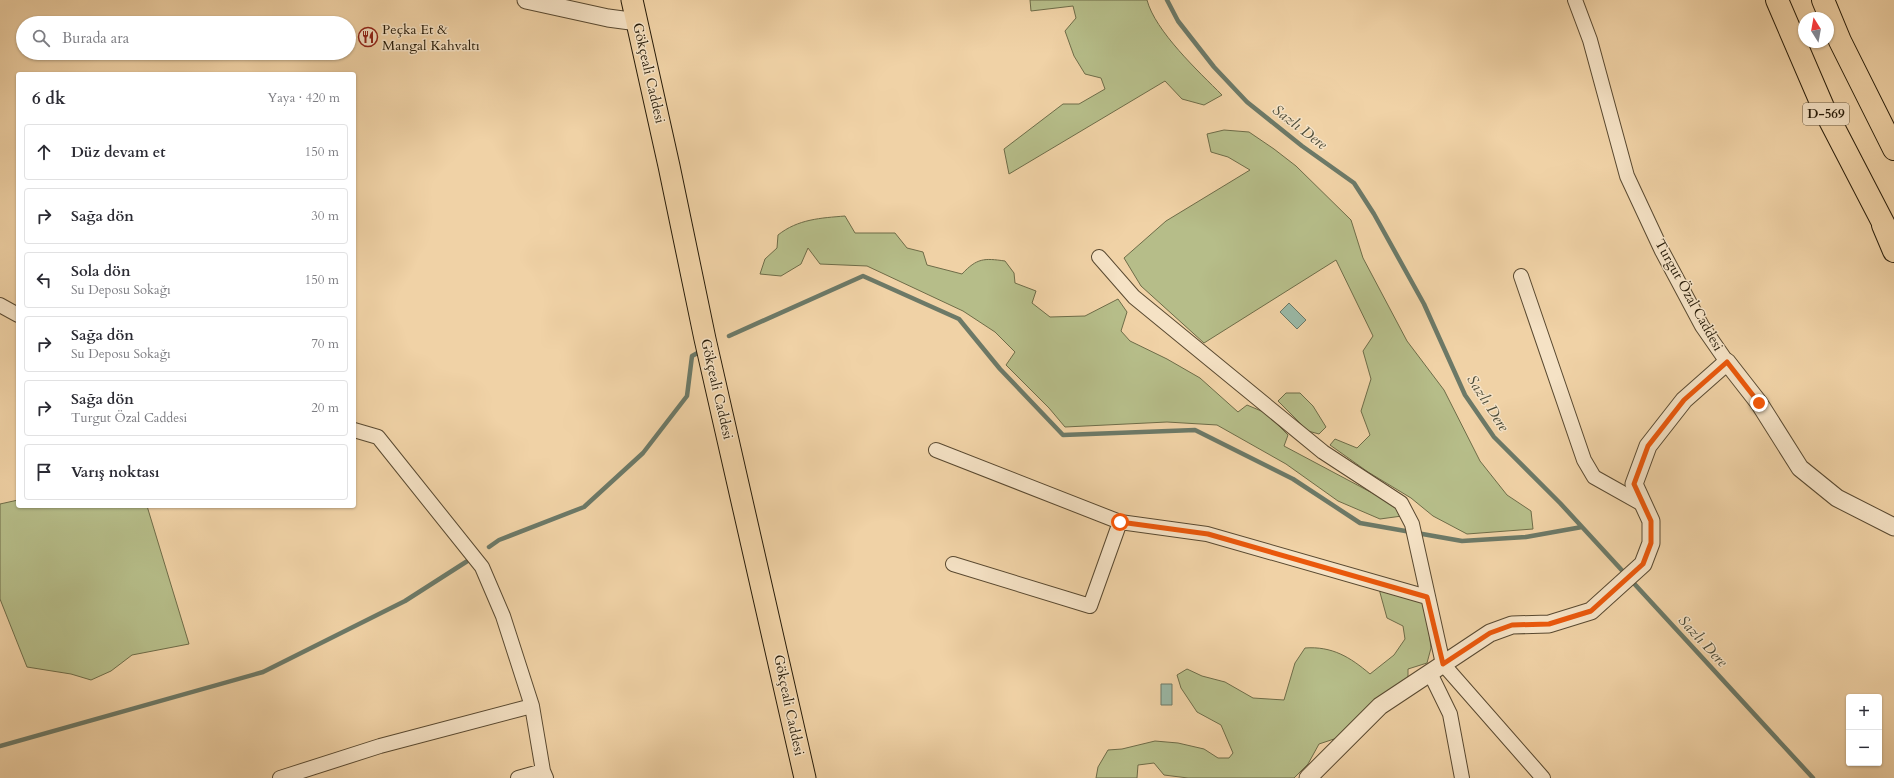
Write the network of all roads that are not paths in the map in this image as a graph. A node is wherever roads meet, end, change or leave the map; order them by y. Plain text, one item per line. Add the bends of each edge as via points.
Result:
1 (526, 0) edge
2 (632, 0) edge
3 (1575, 0) edge
4 (1777, 0) edge
5 (1823, 0) edge
6 (638, 22) junction
7 (1894, 149) edge
8 (1889, 234) edge
9 (1894, 251) edge
10 (1099, 257) dead end
11 (1521, 276) dead end
12 (0, 305) edge
13 (16, 313) edge
14 (1727, 362) junction
15 (356, 431) edge
16 (936, 450) dead end
17 (1644, 505) junction
18 (1120, 522) junction
19 (1894, 527) edge
20 (954, 564) dead end
21 (1427, 597) junction
22 (1436, 668) junction
23 (532, 706) junction
24 (545, 774) edge
25 (1312, 776) edge
26 (280, 778) edge
27 (518, 778) edge
28 (805, 778) edge
29 (1462, 778) edge
30 (1543, 778) edge

1 - 6 street
2 - 6 main road, Gökçeali Caddesi
3 - 14 street, Turgut Özal Caddesi via 1590,40 1627,176 1662,251 1702,326
4 - 8 highway, D-569 via 1823,108
5 - 7 highway, D-569 via 1840,41
6 - 28 main road, Gökçeali Caddesi via 705,339
8 - 9 highway
10 - 21 street via 1134,297 1323,452 1401,503 1412,524
11 - 17 street via 1584,460 1594,477
12 - 13 street
14 - 17 street via 1684,400 1648,446 1634,484
14 - 19 street, Turgut Özal Caddesi via 1759,403 1800,468 1838,498
15 - 23 street via 378,437 482,567 503,616
16 - 18 street
17 - 22 street via 1651,521 1651,543 1643,564 1591,611 1549,624 1512,625 1490,633
18 - 20 street via 1090,606
18 - 21 street via 1208,534
21 - 22 street
22 - 25 street via 1380,706
22 - 29 street via 1450,714
22 - 30 street
23 - 24 street
23 - 26 street via 380,746
24 - 27 street

